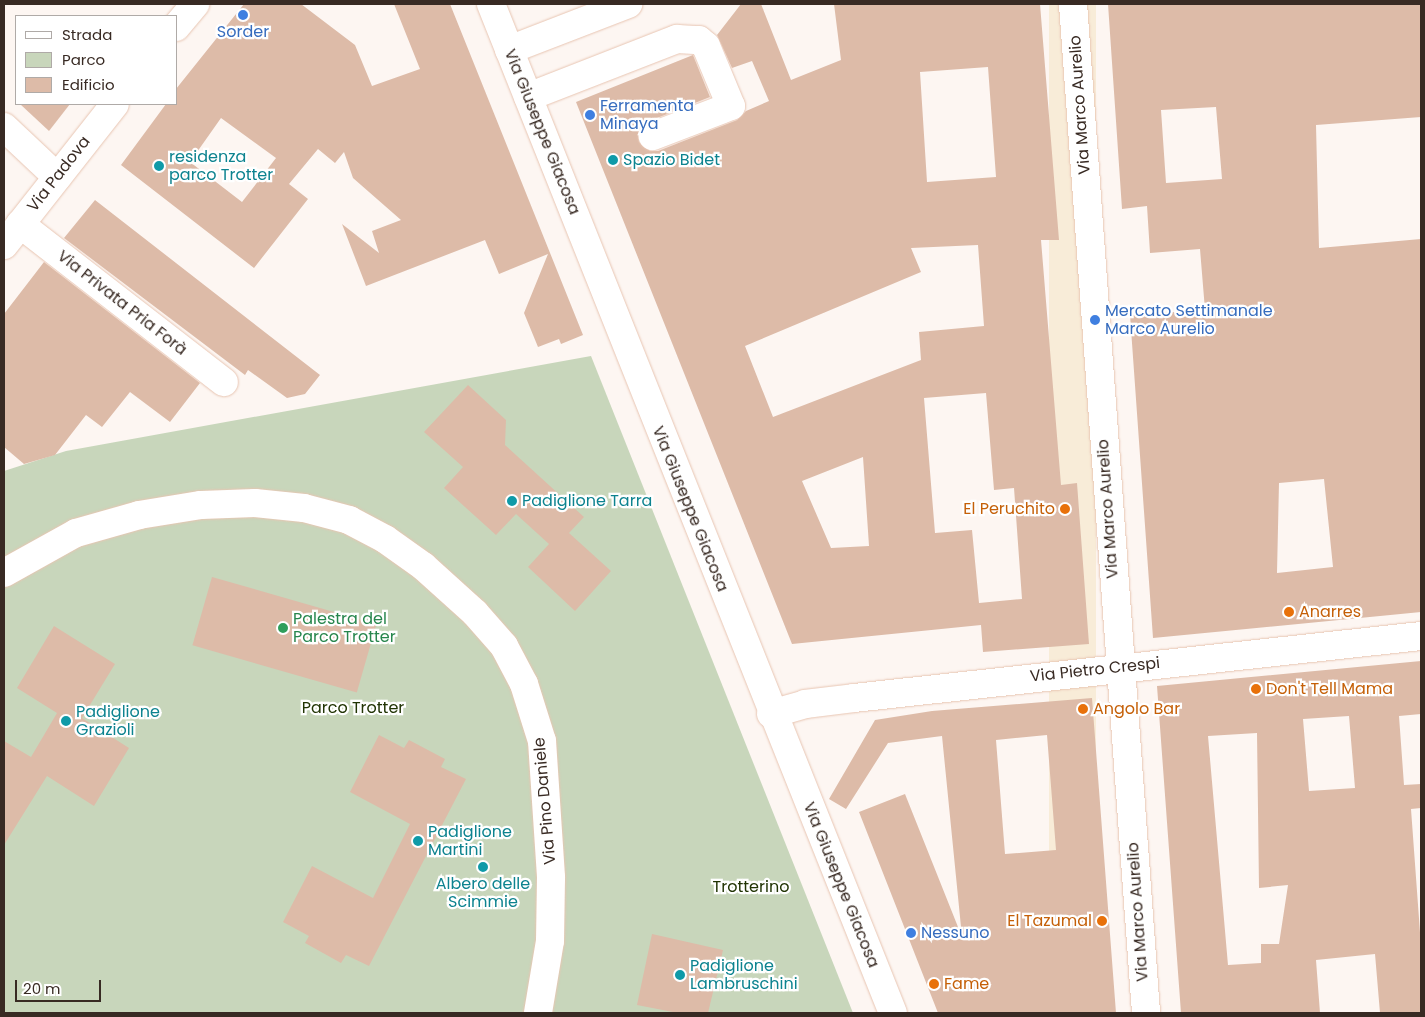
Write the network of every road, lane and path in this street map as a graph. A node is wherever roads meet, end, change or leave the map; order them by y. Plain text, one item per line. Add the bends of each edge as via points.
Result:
1 (195, 4) edge
2 (491, 4) edge
3 (628, 4) edge
4 (1072, 4) edge
5 (600, 9) edge
6 (178, 25) edge
7 (509, 50) junction
8 (528, 98) junction
9 (114, 105) edge
10 (4, 127) edge
11 (653, 136) dead end
12 (57, 177) junction
13 (12, 234) edge
14 (224, 382) dead end
15 (4, 573) edge
16 (1421, 636) edge
17 (1119, 668) junction
18 (771, 714) junction
19 (538, 1013) edge
20 (893, 1013) edge
21 (1146, 1013) edge

1 - 6 street
2 - 7 street, Via Giuseppe Giacosa
3 - 5 street
4 - 17 street, Via Marco Aurelio
5 - 7 street
7 - 8 street, Via Giuseppe Giacosa
8 - 11 street via 677,39 699,40 706,46 731,106
8 - 18 street, Via Giuseppe Giacosa
9 - 12 street, Via Padova
10 - 12 street
12 - 13 street, Via Padova
13 - 14 street, Via Privata Pria Forà
15 - 19 street, Via Pino Daniele via 76,533 139,515 201,505 255,503 304,508 349,520 385,539 422,566 475,613 504,646 524,684 542,741 551,878 550,941
16 - 17 street, Via Pietro Crespi
17 - 18 street, Via Pietro Crespi via 805,704
17 - 21 street, Via Marco Aurelio
18 - 20 street, Via Giuseppe Giacosa

